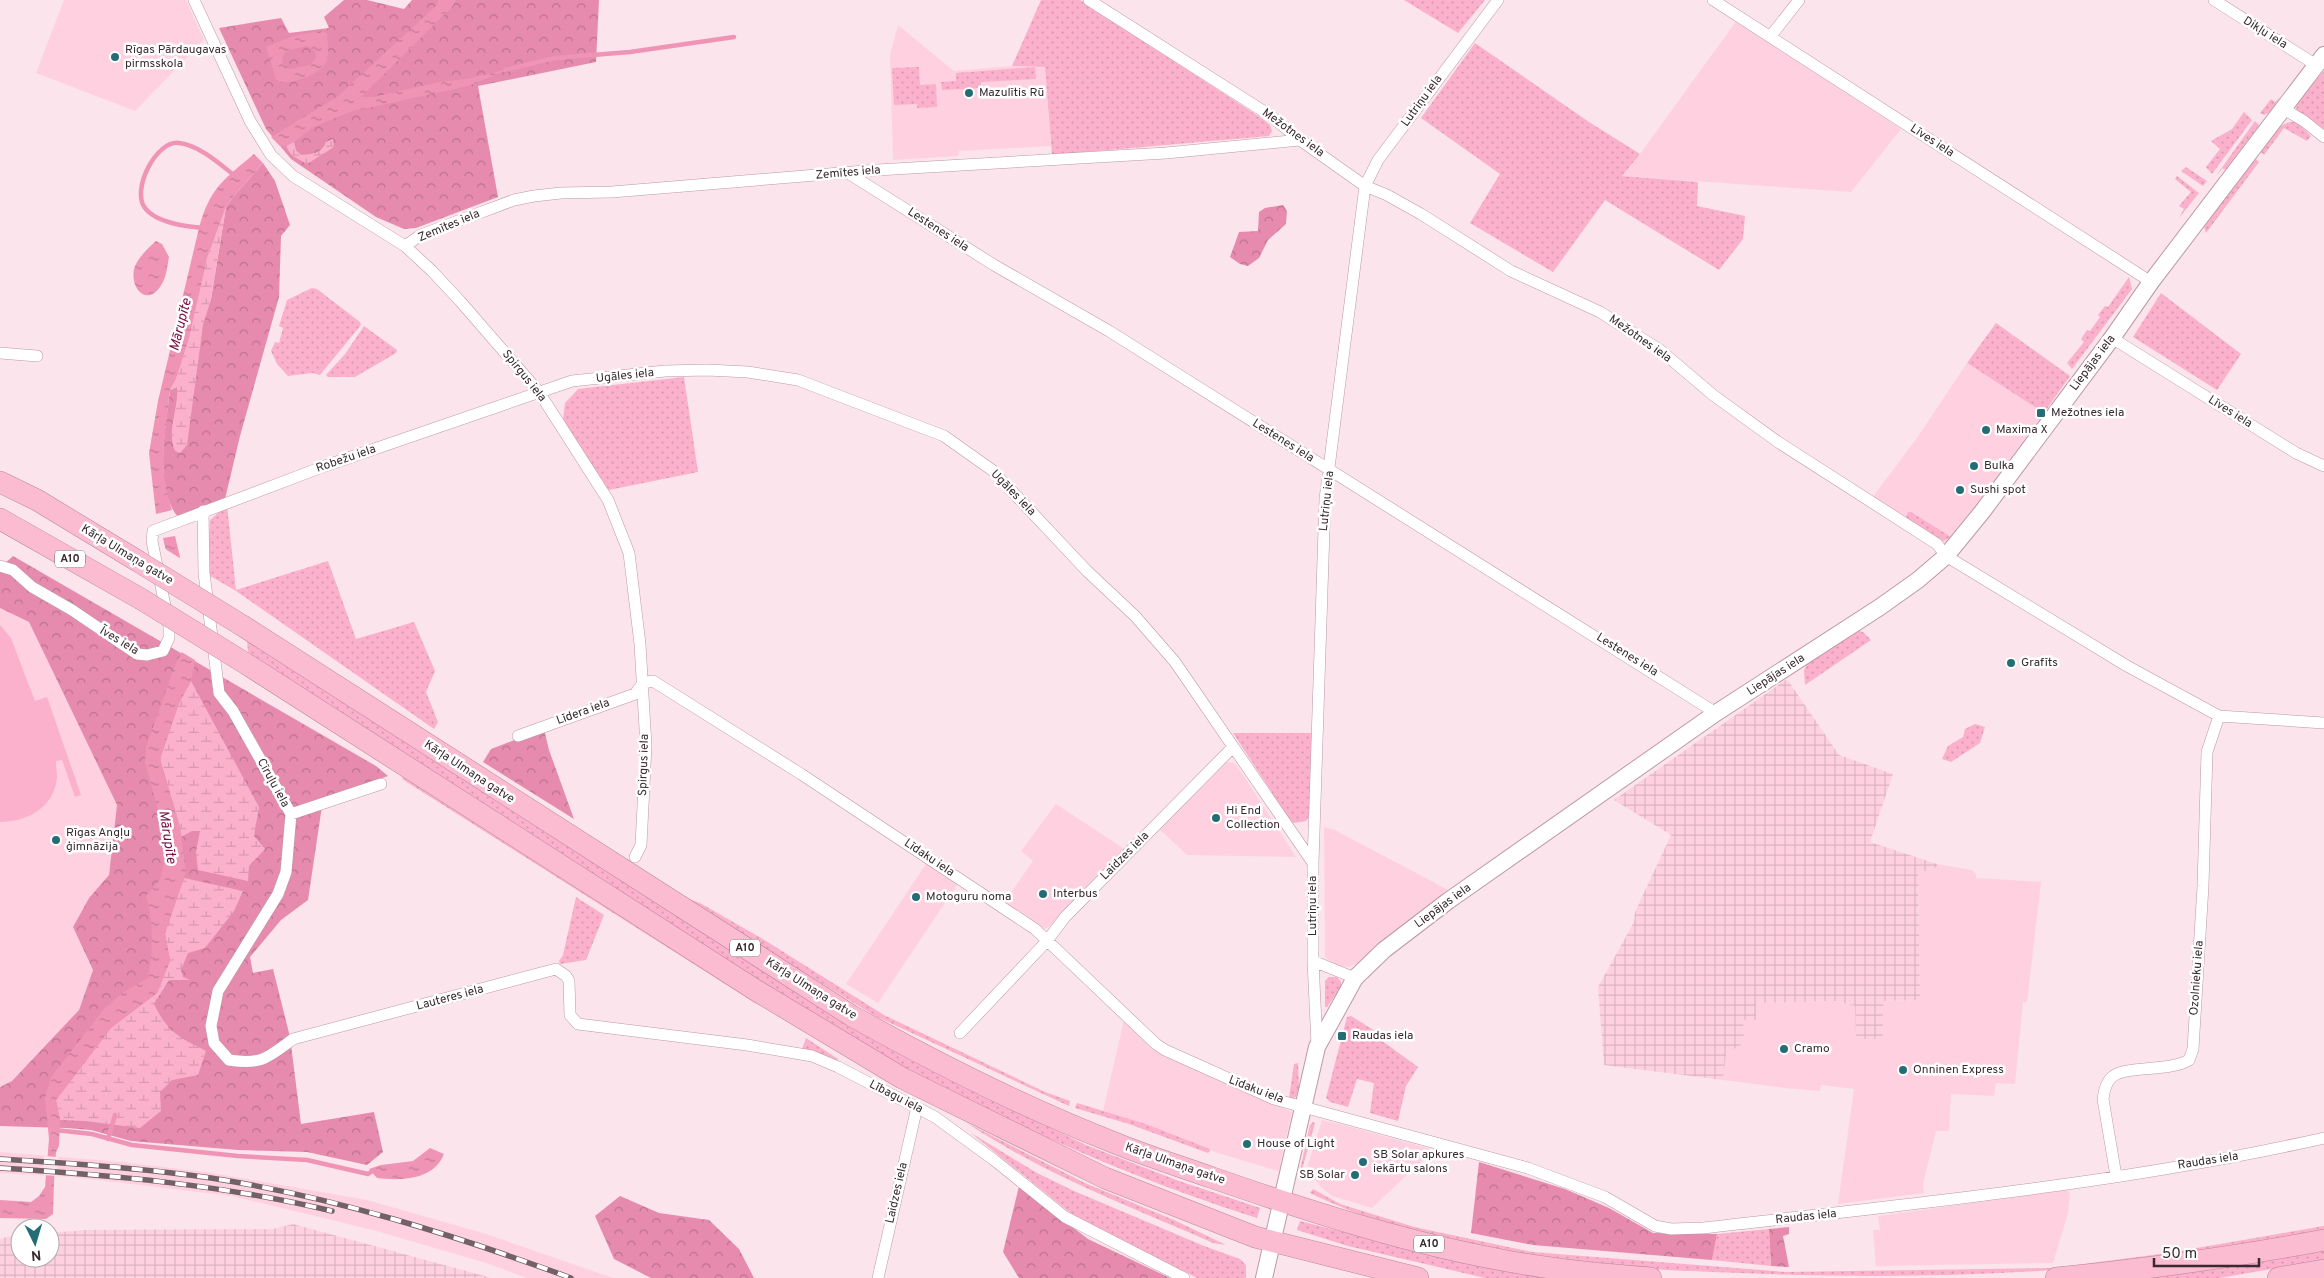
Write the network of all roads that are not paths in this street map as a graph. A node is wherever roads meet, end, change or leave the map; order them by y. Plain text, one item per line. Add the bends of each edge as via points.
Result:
1 (194, 0) edge
2 (1090, 0) edge
3 (1498, 0) edge
4 (1713, 0) edge
5 (1798, 0) edge
6 (2214, 0) edge
7 (1770, 37) junction
8 (2320, 60) edge
9 (2282, 108) junction
10 (2324, 137) edge
11 (1300, 140) junction
12 (848, 173) junction
13 (1365, 186) junction
14 (405, 246) junction
15 (2151, 282) junction
16 (2112, 338) junction
17 (0, 353) edge
18 (37, 356) dead end
19 (539, 392) junction
20 (2324, 466) edge
21 (1330, 471) junction
22 (0, 482) edge
23 (203, 511) junction
24 (0, 519) edge
25 (154, 531) joint
26 (1946, 556) junction
27 (0, 566) edge
28 (643, 683) junction
29 (1716, 713) junction
30 (2219, 716) junction
31 (2324, 723) edge
32 (518, 736) dead end
33 (1233, 747) junction
34 (381, 784) dead end
35 (291, 814) junction
36 (634, 857) dead end
37 (1313, 863) junction
38 (1047, 941) junction
39 (1313, 961) junction
40 (1355, 978) junction
41 (570, 1015) joint
42 (960, 1033) dead end
43 (293, 1039) joint
44 (1317, 1047) junction
45 (917, 1107) junction
46 (1305, 1107) junction
47 (2324, 1138) edge
48 (2116, 1176) junction
49 (1283, 1202) junction
50 (2324, 1240) edge
51 (1272, 1243) junction
52 (2324, 1270) edge
53 (878, 1278) edge
54 (1184, 1278) edge
55 (1264, 1278) edge
56 (1418, 1278) edge
57 (1651, 1278) edge
58 (2056, 1278) edge
59 (2278, 1278) edge

1 - 14 street, Spirgus iela via 250,121 271,156 293,176
2 - 11 street, Mežotnes iela via 1271,116
3 - 13 street, Lutriņu iela via 1378,160
4 - 7 street, Līves iela
5 - 7 street
6 - 8 street, Dikļu iela
7 - 15 street, Līves iela
8 - 9 street, Liepājas iela
9 - 10 street
9 - 15 street, Liepājas iela
11 - 12 street, Zemītes iela via 1147,154
11 - 13 street, Mežotnes iela
12 - 14 street, Zemītes iela via 534,196 474,215 421,236
12 - 21 street, Lestenes iela via 994,265 1109,331
13 - 21 street, Lutriņu iela
13 - 26 street, Mežotnes iela via 1420,214 1511,271 1600,312 1660,350 1713,395 1778,442 1937,544
14 - 19 street, Spirgus iela via 460,300
15 - 16 street, Liepājas iela
16 - 20 street, Līves iela via 2296,453
16 - 26 street, Liepājas iela
17 - 18 street
19 - 23 street, Robežu iela
19 - 28 street, Spirgus iela via 608,500 618,522 629,553
19 - 33 street, Ugāles iela via 572,382 666,371 748,372 798,380 944,436 992,470 1087,571 1135,616 1175,662
21 - 29 street, Lestenes iela
21 - 37 street, Lutriņu iela via 1325,499
22 - 49 highway, Kārļa Ulmaņa gatve / A10, bridge via 37,500 243,626 852,1016 1003,1095 1120,1145
23 - 25 street, Robežu iela
23 - 35 street, Cīruļu iela via 204,573 219,692 234,711
24 - 51 highway, A10, bridge via 141,599 248,665 757,991 902,1078 1105,1178
25 - 27 street, Īves iela via 152,541 169,638 163,651 147,655 137,654 32,587 13,570
26 - 29 street, Liepājas iela via 1880,607
26 - 30 street, Mežotnes iela via 2127,666
28 - 32 street, Līdera iela via 635,694
28 - 36 street, Spirgus iela via 646,746 640,845
28 - 38 street, Līdaku iela via 653,681 801,774 1035,929
29 - 40 street, Liepājas iela via 1448,901 1384,950
30 - 31 street, Mežotnes iela
30 - 48 street, Ozolnieku iela via 2207,752 2193,1049 2189,1060 2179,1066 2120,1072 2111,1077 2103,1098
33 - 37 street, Ugāles iela
33 - 38 street, Laidzes iela via 1065,917
34 - 35 street
35 - 43 street, Cīruļu iela via 286,872 278,894 218,992 211,1026 214,1043 229,1060 249,1063 267,1058
37 - 39 street, Lutriņu iela
38 - 42 street, Laidzes iela
38 - 46 street, Līdaku iela via 1156,1044 1274,1099
39 - 40 street
39 - 44 street, Lutriņu iela
40 - 44 street, Liepājas iela
41 - 43 street, Lauteres iela via 569,981 556,969
41 - 45 street, Lībagu iela via 578,1024 812,1056
44 - 46 street, Liepājas iela
45 - 53 street, Laidzes iela
45 - 54 street, Lībagu iela via 936,1117 994,1160 1065,1217
46 - 48 street, Raudas iela via 1528,1168 1605,1197 1655,1226 1671,1229 1809,1217
46 - 49 street, Liepājas iela
47 - 48 street, Raudas iela via 2250,1155
49 - 51 street, Liepājas iela
49 - 57 highway, Kārļa Ulmaņa gatve / A10 via 1443,1248 1499,1260 1579,1272
50 - 58 highway via 2149,1269
51 - 55 street, Liepājas iela
51 - 56 highway, A10
52 - 59 highway

